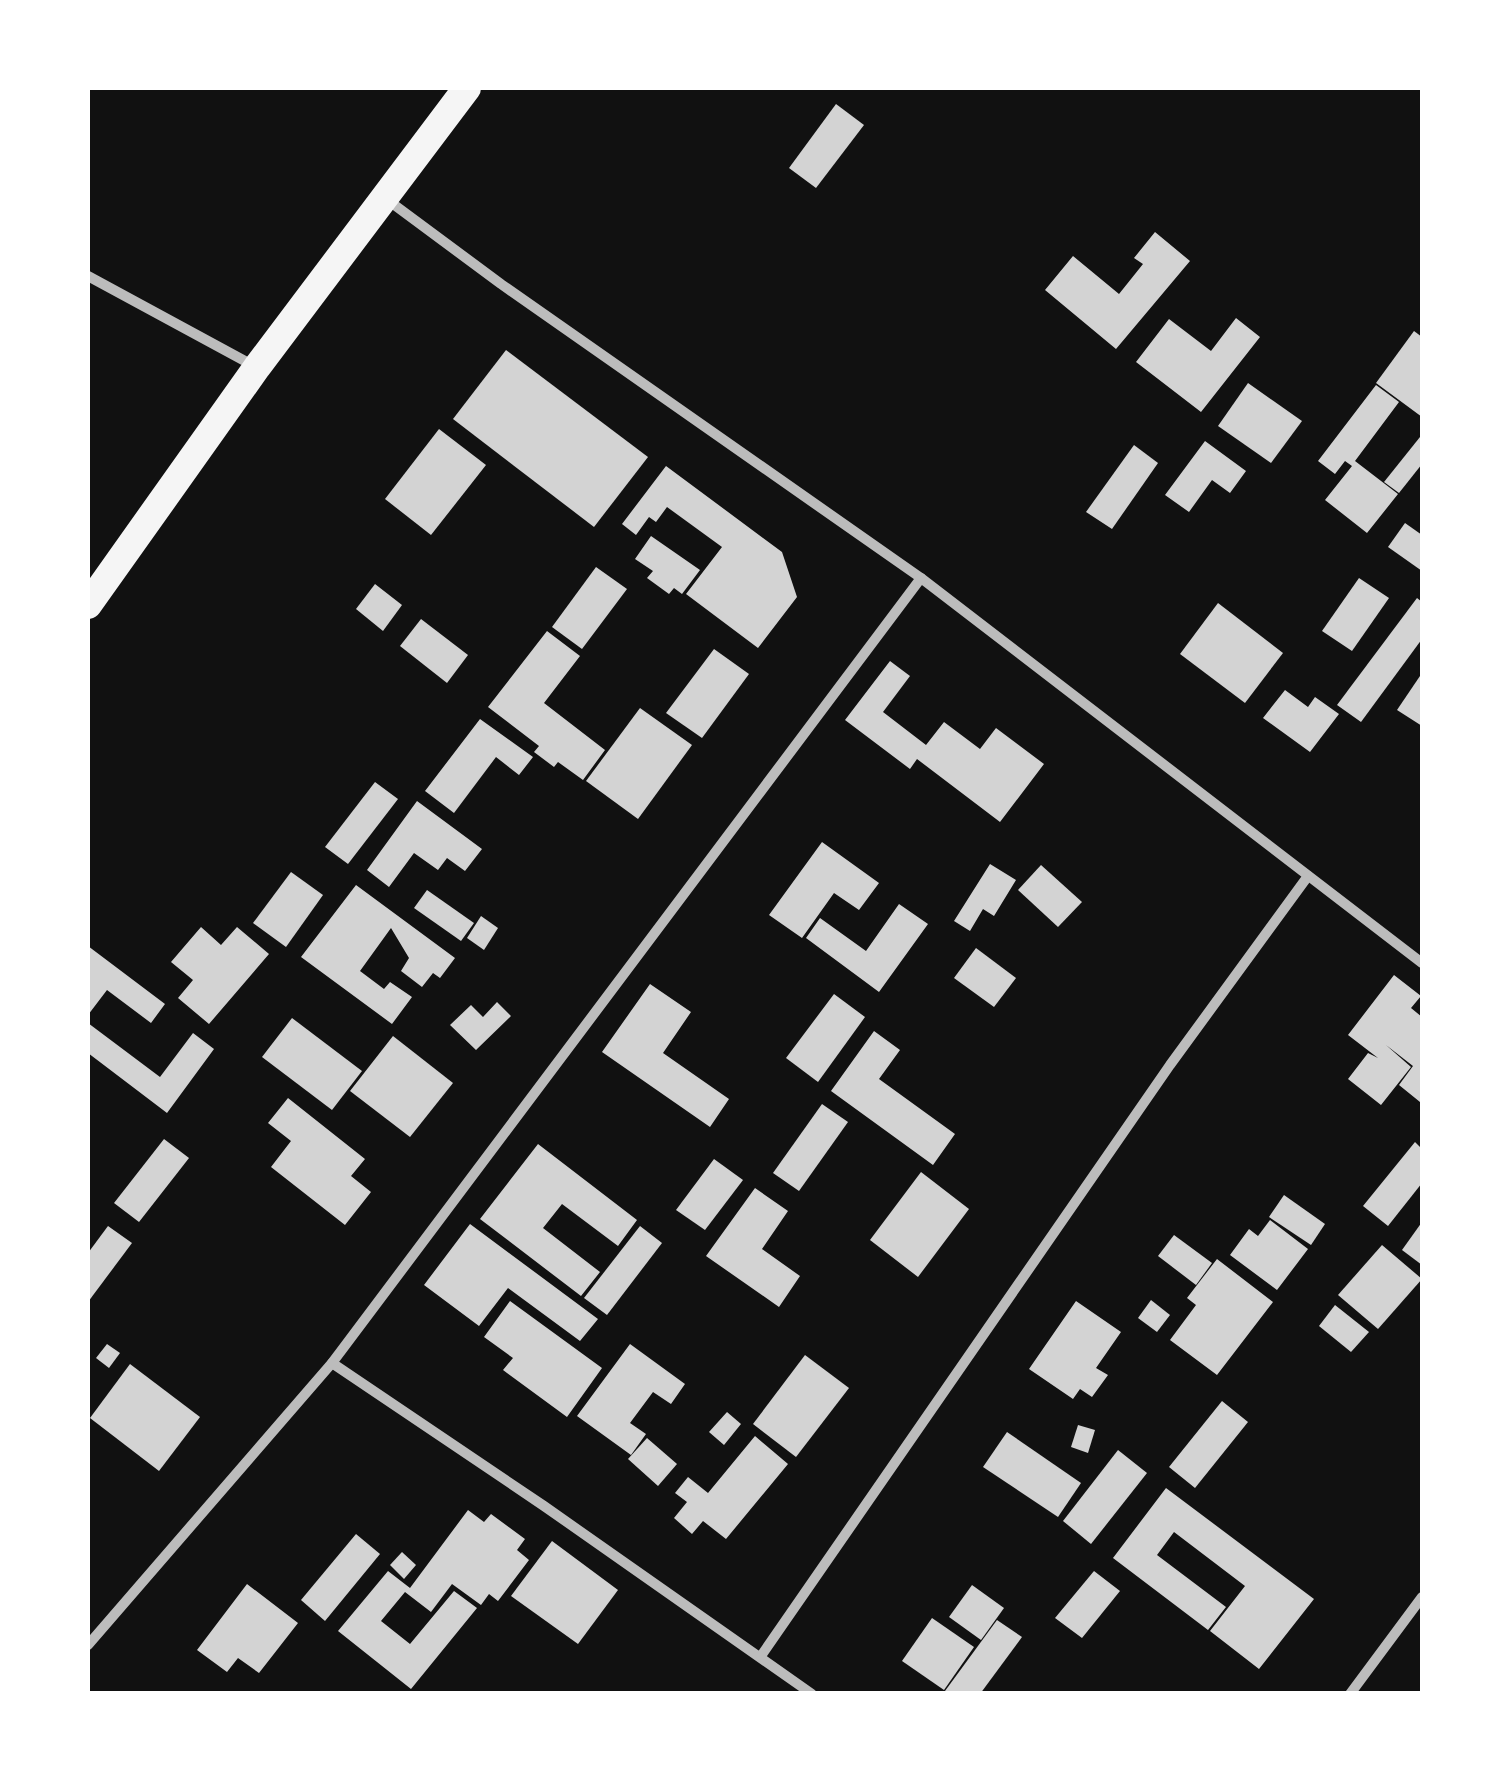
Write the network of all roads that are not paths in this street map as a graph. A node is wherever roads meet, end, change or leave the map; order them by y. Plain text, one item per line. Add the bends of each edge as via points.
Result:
1 (466, 88) edge
2 (385, 198) junction
3 (88, 276) edge
4 (257, 367) junction
5 (922, 578) junction
6 (88, 605) edge
7 (1308, 876) junction
8 (1422, 963) edge
9 (332, 1364) junction
10 (1422, 1597) edge
11 (88, 1645) edge
12 (761, 1656) junction
13 (812, 1694) edge
14 (1350, 1694) edge

1 - 2 highway
2 - 4 highway
2 - 5 street
3 - 4 street
4 - 6 highway
5 - 7 street
5 - 9 street
7 - 8 street
7 - 12 street
9 - 11 street
9 - 12 street
10 - 14 street
12 - 13 street

